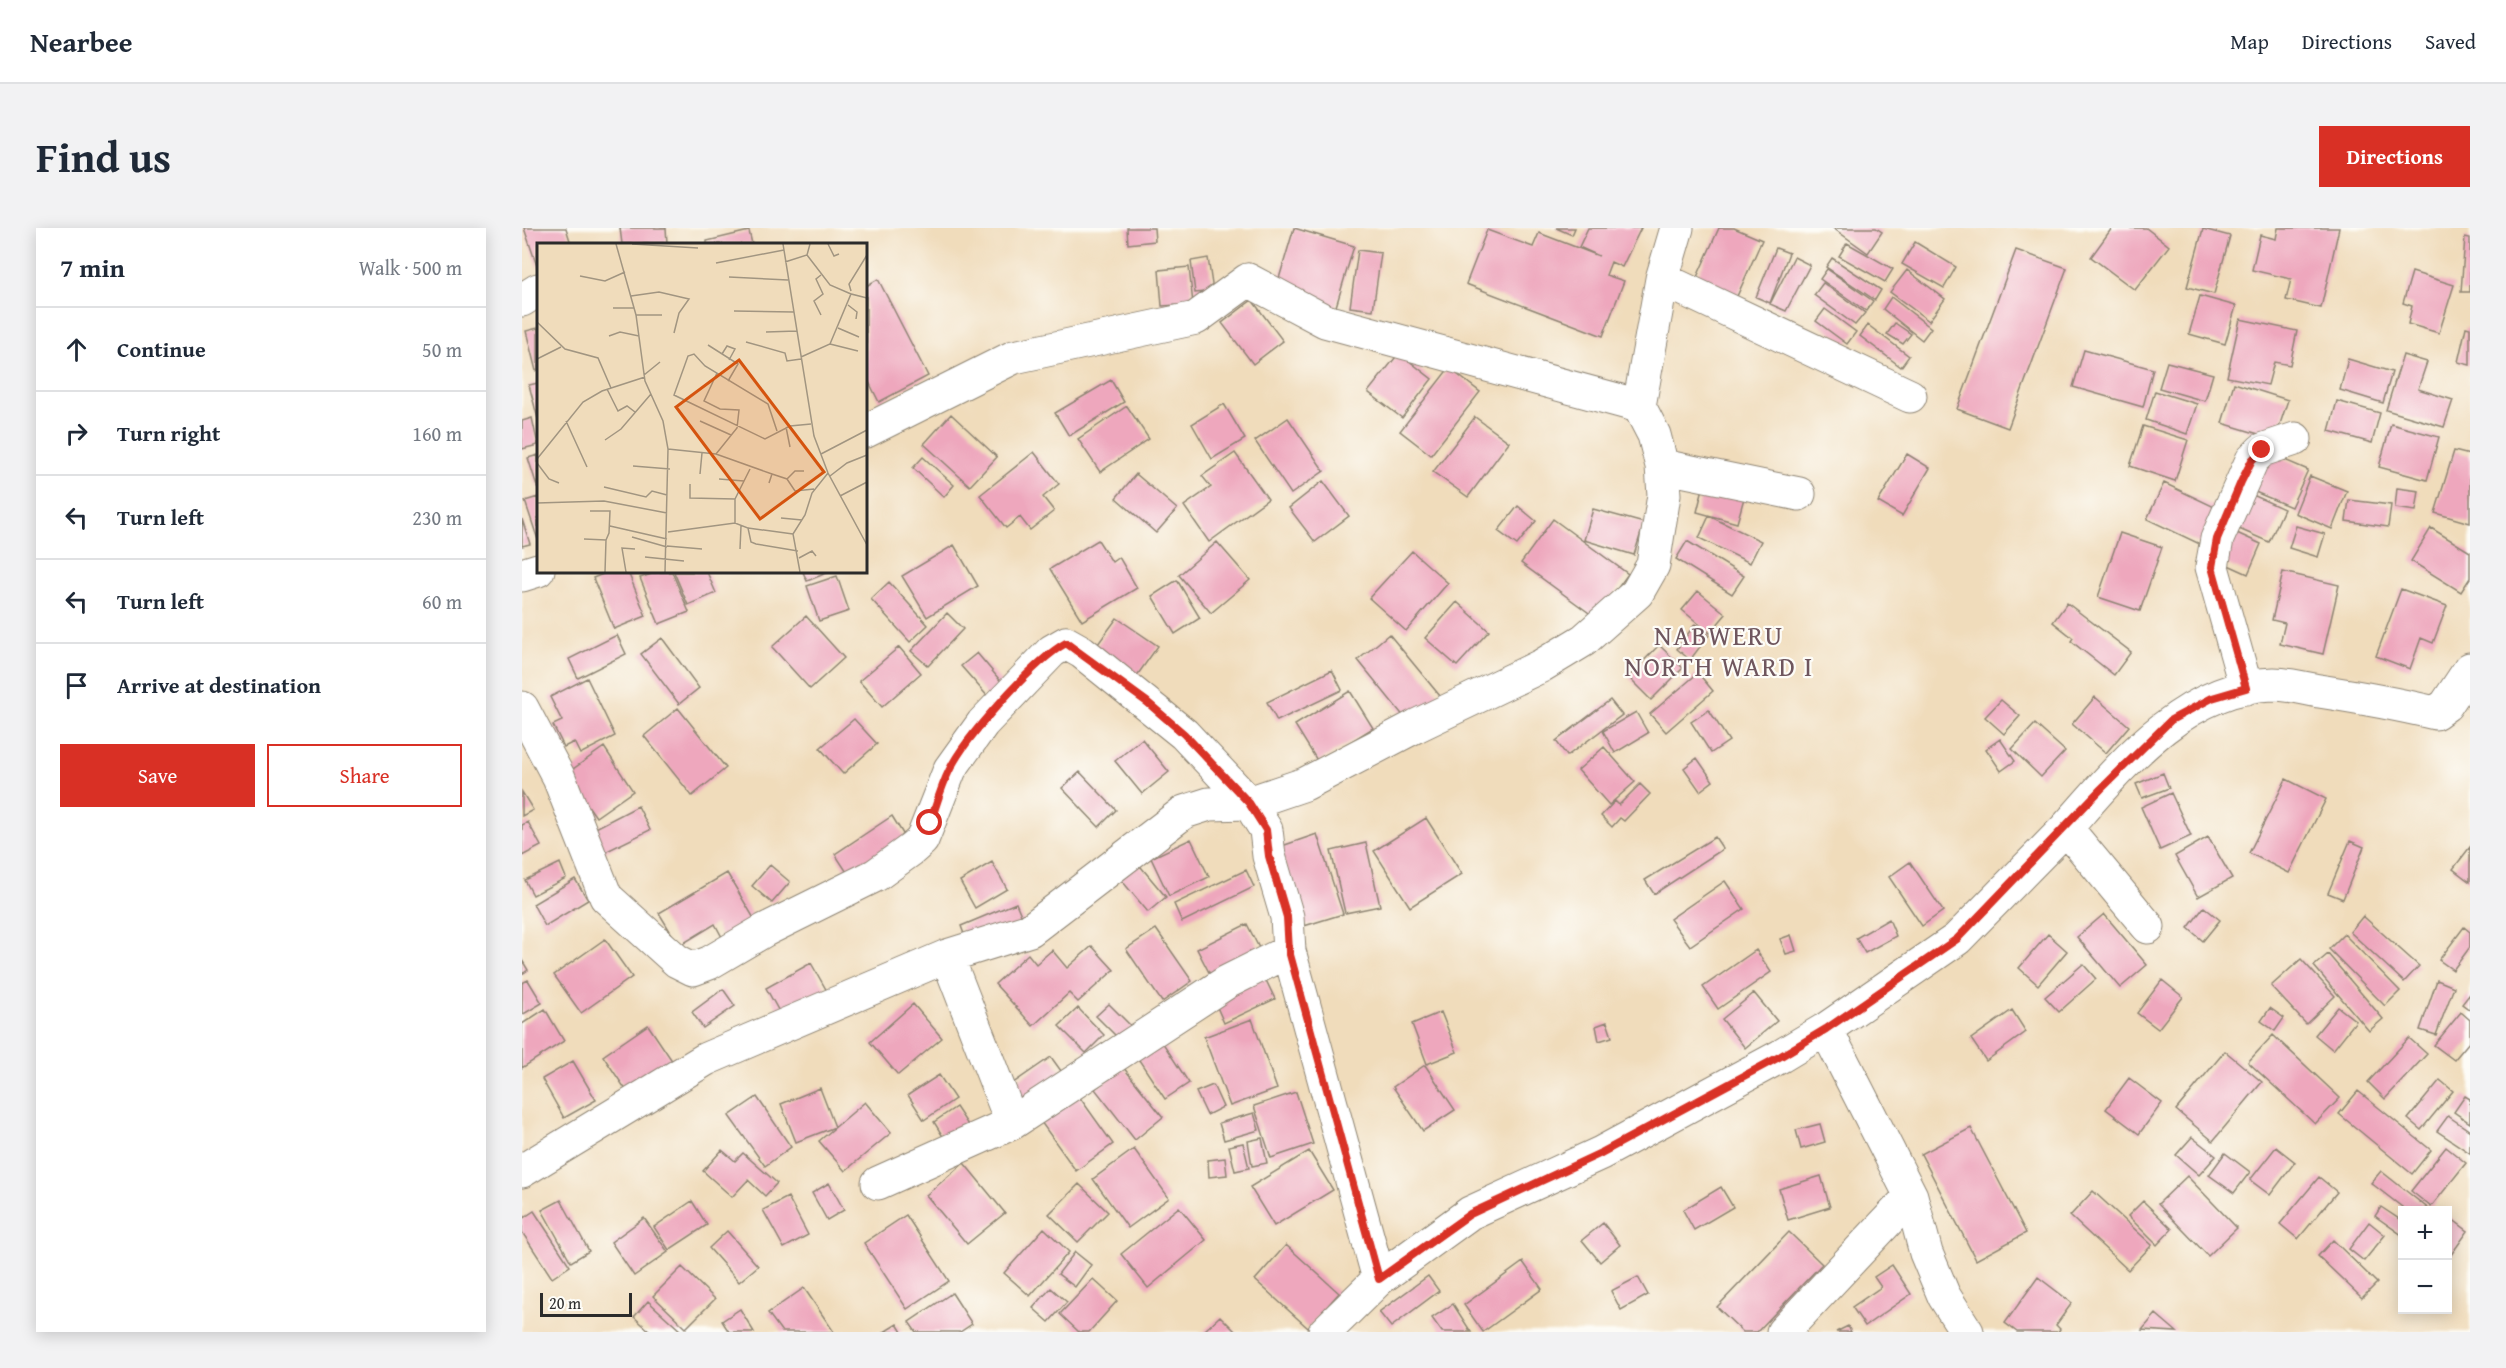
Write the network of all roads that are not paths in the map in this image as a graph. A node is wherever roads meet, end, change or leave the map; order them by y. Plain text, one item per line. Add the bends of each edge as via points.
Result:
1 (1677, 228) edge
2 (1662, 279) junction
3 (537, 291) edge
4 (522, 300) edge
5 (1910, 396) dead end
6 (1639, 406) junction
7 (867, 430) edge
8 (2295, 439) dead end
9 (1662, 466) junction
10 (1799, 494) dead end
11 (537, 570) edge
12 (522, 575) edge
13 (2470, 669) edge
14 (2246, 688) junction
15 (522, 708) edge
16 (1249, 803) junction
17 (2066, 828) junction
18 (2148, 927) dead end
19 (1289, 951) junction
20 (947, 956) junction
21 (1826, 1029) junction
22 (1012, 1123) junction
23 (522, 1171) edge
24 (878, 1183) dead end
25 (1911, 1196) junction
26 (1379, 1279) junction
27 (1325, 1332) edge
28 (1783, 1332) edge
29 (1967, 1332) edge

1 - 2 street
2 - 5 street
2 - 6 street
3 - 4 street
6 - 7 street via 1325,321 1248,280 1196,318 1014,357
6 - 9 street via 1654,435
8 - 14 street via 2262,450 2252,460 2217,539 2212,567
9 - 10 street
9 - 16 street via 1662,520 1653,565 1637,593 1584,640 1541,666 1305,784
11 - 12 street
13 - 14 street via 2446,705 2435,713 2274,684
14 - 17 street via 2212,698 2171,720
15 - 16 street via 559,778 606,897 677,961 693,969 876,875 912,849 922,840 950,769 983,723 1052,651 1066,643 1184,734
16 - 19 street via 1266,830 1269,856 1287,917
16 - 20 street via 1209,804 1184,812 1030,930
17 - 18 street
17 - 21 street via 1957,939
19 - 22 street via 1227,982
19 - 26 street
20 - 22 street
20 - 23 street via 706,1059
21 - 25 street
21 - 26 street via 1601,1153 1470,1214
22 - 24 street
25 - 28 street
25 - 29 street via 1926,1253 1944,1296
26 - 27 street

